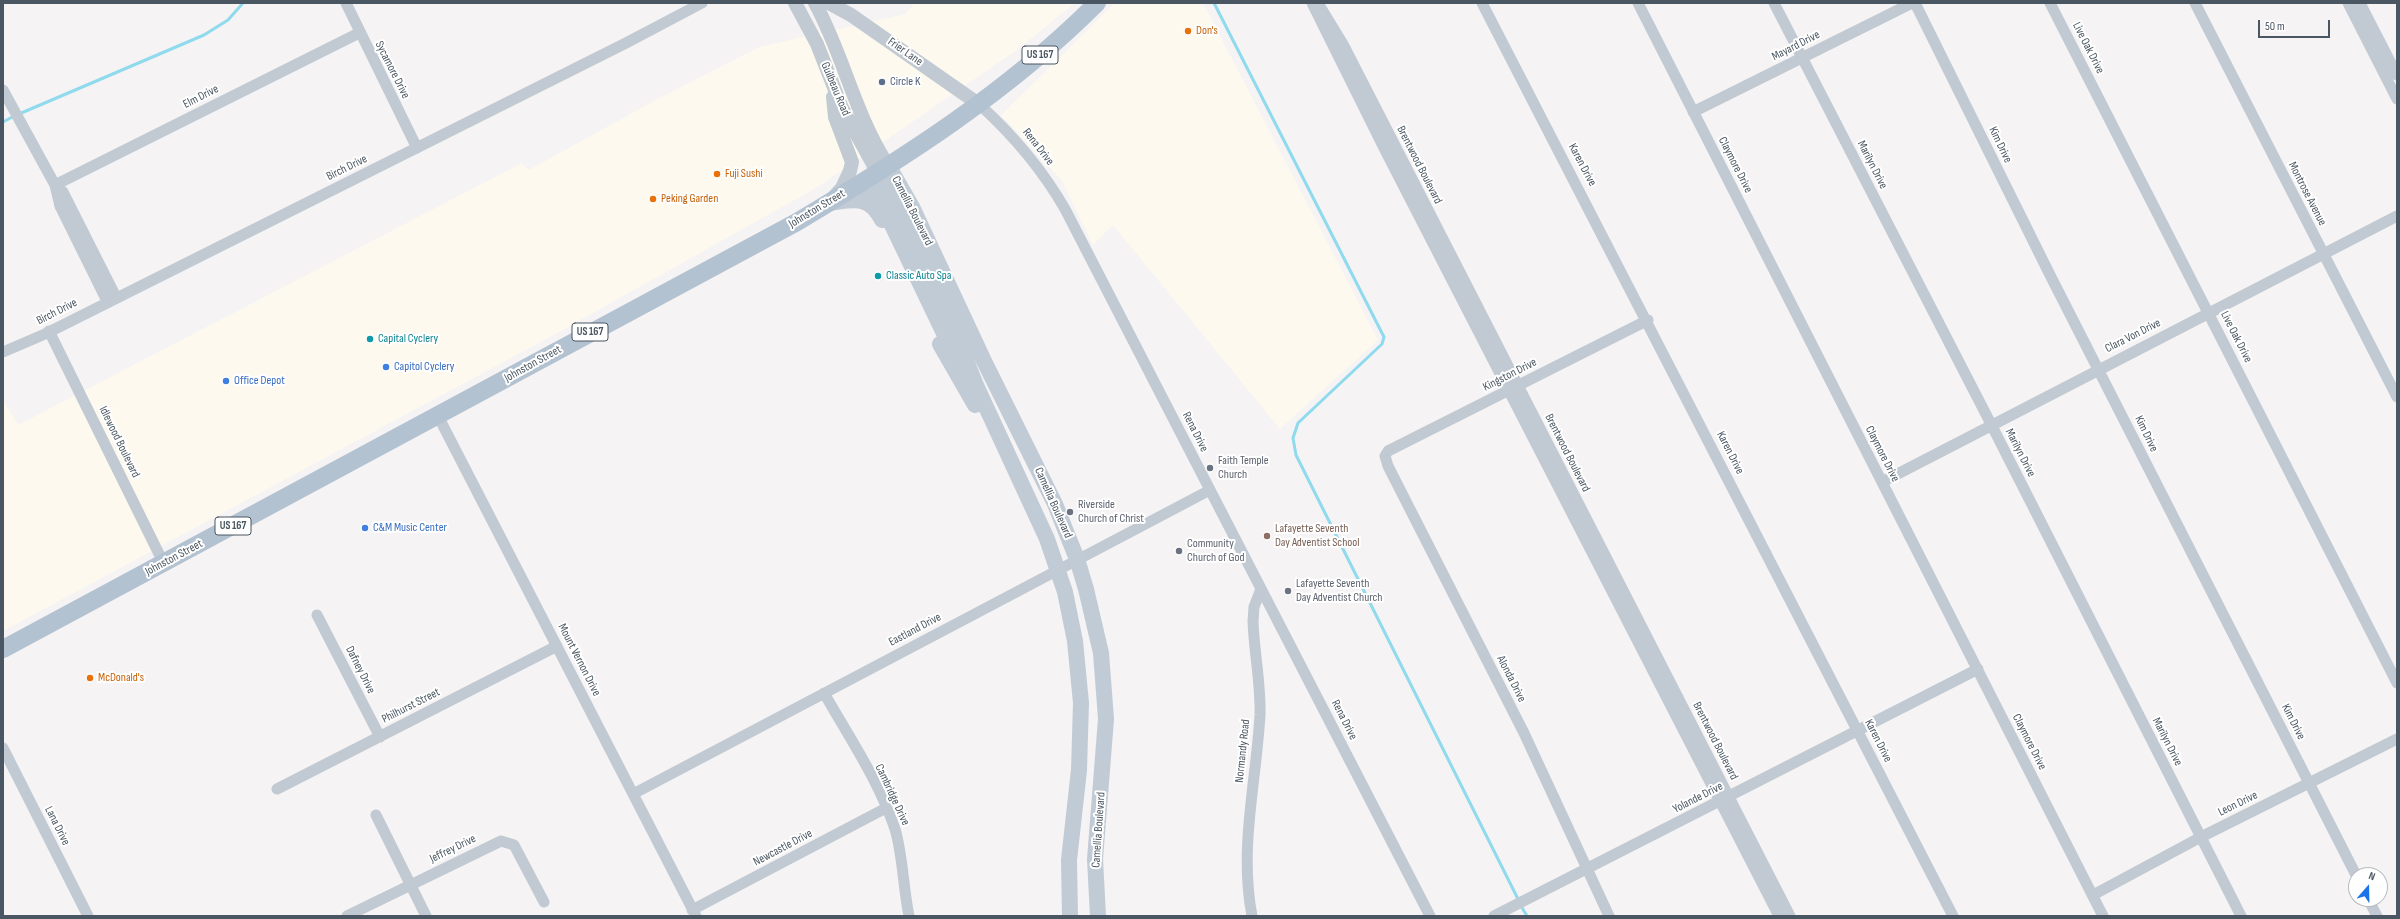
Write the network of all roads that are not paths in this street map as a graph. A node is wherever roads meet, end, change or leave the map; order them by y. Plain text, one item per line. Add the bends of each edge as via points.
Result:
1 (346, 3) edge
2 (702, 3) edge
3 (794, 3) edge
4 (816, 3) edge
5 (832, 3) edge
6 (1097, 3) edge
7 (1312, 3) edge
8 (1318, 3) edge
9 (1482, 3) edge
10 (1638, 3) edge
11 (1774, 3) edge
12 (1913, 3) edge
13 (2050, 3) edge
14 (2195, 3) edge
15 (2354, 4) edge
16 (359, 32) junction
17 (1802, 58) junction
18 (2397, 75) edge
19 (831, 83) junction
20 (3, 90) edge
21 (2396, 93) edge
22 (980, 104) junction
23 (1693, 112) junction
24 (417, 148) junction
25 (883, 170) junction
26 (861, 183) junction
27 (55, 185) junction
28 (828, 203) junction
29 (2397, 216) edge
30 (2323, 253) junction
31 (112, 299) junction
32 (2209, 313) junction
33 (1648, 320) junction
34 (49, 331) junction
35 (3, 352) edge
36 (2099, 368) junction
37 (975, 383) junction
38 (1513, 388) junction
39 (2397, 397) edge
40 (438, 416) junction
41 (1991, 424) junction
42 (998, 433) junction
43 (1385, 456) joint
44 (1038, 468) junction
45 (1882, 482) junction
46 (1210, 490) junction
47 (1077, 559) junction
48 (164, 564) junction
49 (1058, 569) junction
50 (1261, 589) junction
51 (318, 615) dead end
52 (557, 646) junction
53 (3, 649) edge
54 (1978, 669) junction
55 (2397, 683) edge
56 (824, 693) junction
57 (1858, 730) junction
58 (380, 737) junction
59 (2397, 739) edge
60 (3, 748) edge
61 (2310, 784) junction
62 (277, 790) dead end
63 (633, 794) junction
64 (1724, 799) junction
65 (886, 808) junction
66 (376, 815) dead end
67 (2201, 837) junction
68 (2352, 867) edge
69 (1588, 870) junction
70 (411, 884) junction
71 (2093, 896) junction
72 (544, 902) dead end
73 (2372, 907) edge
74 (694, 913) edge
75 (88, 916) edge
76 (347, 916) edge
77 (426, 916) edge
78 (909, 916) edge
79 (1070, 916) edge
80 (1098, 916) edge
81 (1252, 916) edge
82 (1430, 916) edge
83 (1494, 916) edge
84 (1609, 916) edge
85 (1779, 916) edge
86 (1790, 916) edge
87 (1953, 916) edge
88 (2103, 916) edge
89 (2241, 916) edge
90 (2377, 916) edge

1 - 16 street, Sycamore Drive
2 - 24 street, Birch Drive
3 - 19 street, Guilbeau Road via 817,44
4 - 25 street, Guilbeau Road via 840,56
5 - 22 street, Frier Lane
6 - 22 main road, Johnston Street / US 167 via 1019,73
7 - 38 street, Brentwood Boulevard via 1384,150
8 - 38 street, Brentwood Boulevard via 1343,44
9 - 33 street, Karen Drive
10 - 23 street, Claymore Drive
11 - 17 street, Marilyn Drive
12 - 17 street, Mayard Drive
12 - 36 street, Kim Drive
13 - 32 street, Live Oak Drive
14 - 30 street, Montrose Avenue
15 - 18 street
15 - 21 street
16 - 24 street, Sycamore Drive
16 - 27 street, Elm Drive
17 - 23 street, Mayard Drive
17 - 41 street, Marilyn Drive
19 - 25 street, Guilbeau Road
19 - 28 street via 835,117 852,162 842,188
20 - 27 street
22 - 25 main road, Johnston Street / US 167
22 - 46 street, Rena Drive via 1017,140 1054,189
23 - 45 street, Claymore Drive
24 - 31 street, Birch Drive
25 - 26 main road, Johnston Street / US 167
25 - 37 main road, Camellia Boulevard via 940,294
25 - 44 main road, Camellia Boulevard via 912,207 983,359
26 - 28 main road, Johnston Street / US 167
26 - 37 main road via 879,199 962,370
27 - 31 street via 63,192
28 - 40 main road, Johnston Street / US 167 via 730,259 632,309
28 - 42 main road via 858,200 868,203 877,210 940,344 974,404
29 - 30 street, Clara Von Drive
30 - 32 street, Clara Von Drive
30 - 39 street, Montrose Avenue
31 - 34 street, Birch Drive
32 - 36 street, Clara Von Drive
32 - 55 street, Live Oak Drive
33 - 38 street, Kingston Drive
33 - 57 street, Karen Drive
34 - 35 street, Birch Drive
34 - 48 street, Idlewood Boulevard
36 - 41 street, Clara Von Drive
36 - 61 street, Kim Drive
37 - 42 main road, Camellia Boulevard
37 - 44 main road via 994,399 1020,451
38 - 43 street, Kingston Drive via 1388,451
38 - 64 street, Brentwood Boulevard
40 - 48 main road, Johnston Street / US 167
40 - 52 street, Mount Vernon Drive
41 - 45 street, Clara Von Drive
41 - 67 street, Marilyn Drive
42 - 49 main road, Camellia Boulevard
43 - 69 street, Alonda Drive via 1524,733
44 - 47 main road, Camellia Boulevard
45 - 54 street, Claymore Drive
46 - 47 street, Eastland Drive
46 - 50 street, Rena Drive
47 - 49 street, Eastland Drive
47 - 80 main road, Camellia Boulevard via 1101,653 1106,719 1095,859
48 - 53 main road, Johnston Street / US 167
49 - 56 street, Eastland Drive
49 - 79 main road, Camellia Boulevard via 1075,641 1081,704 1080,770 1069,860
50 - 81 street, Normandy Road via 1255,603 1253,621 1260,714 1245,861
50 - 82 street, Rena Drive
51 - 58 street, Dafney Drive
52 - 58 street, Philhurst Street
52 - 63 street, Mount Vernon Drive
54 - 57 street, Yolande Drive
54 - 71 street, Claymore Drive
56 - 63 street, Eastland Drive
56 - 65 street, Cambridge Drive
57 - 64 street, Yolande Drive
57 - 87 street, Karen Drive
58 - 62 street, Philhurst Street
59 - 61 street, Leon Drive
60 - 75 street, Lana Drive
61 - 67 street, Leon Drive
61 - 68 street, Kim Drive
63 - 74 street, Mount Vernon Drive
64 - 69 street, Yolande Drive
64 - 85 street, Brentwood Boulevard
64 - 86 street, Brentwood Boulevard
65 - 74 street, Newcastle Drive
65 - 78 street, Cambridge Drive via 895,830
66 - 70 street
67 - 71 street, Leon Drive
67 - 89 street, Marilyn Drive
69 - 83 street, Yolande Drive
69 - 84 street, Alonda Drive
70 - 72 street, Jeffrey Drive via 501,841 514,845
70 - 76 street, Jeffrey Drive
70 - 77 street
71 - 88 street, Claymore Drive
73 - 90 street

